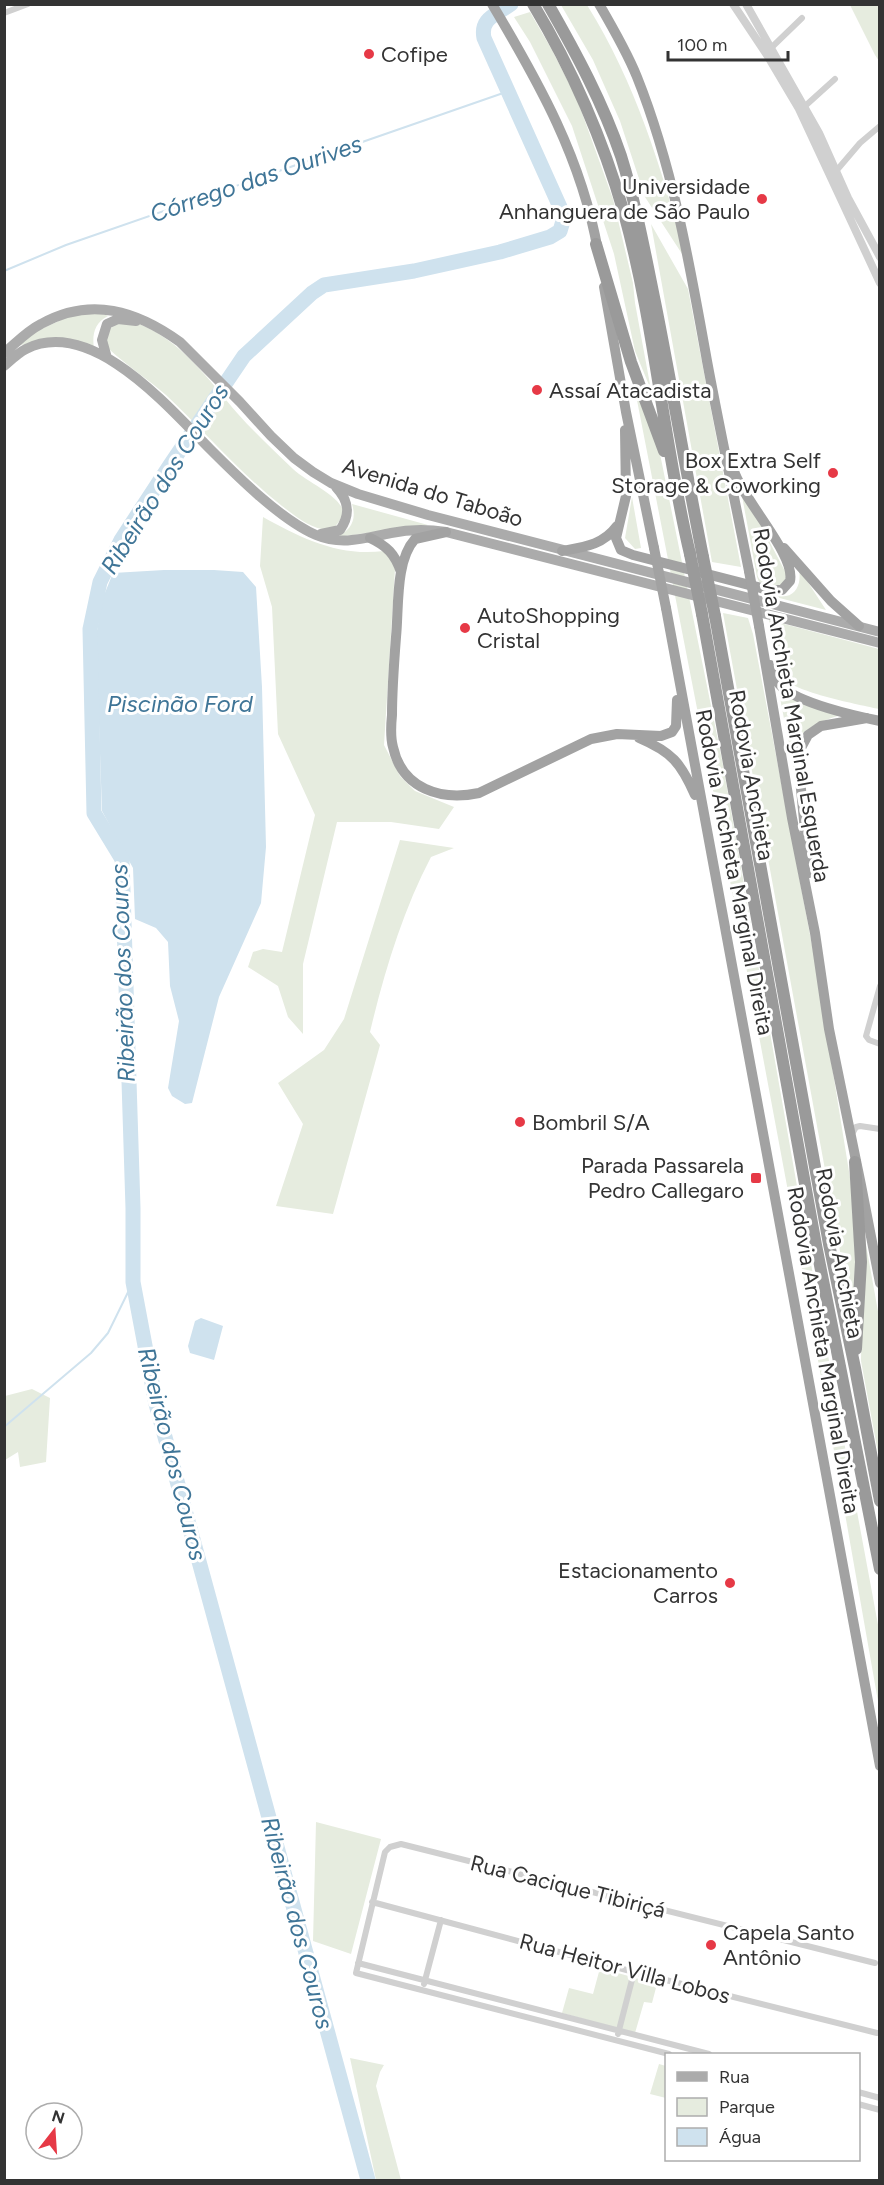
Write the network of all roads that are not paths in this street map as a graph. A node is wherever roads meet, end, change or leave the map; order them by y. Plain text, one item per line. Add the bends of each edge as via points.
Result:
1 (28, 4) edge
2 (492, 4) edge
3 (549, 4) edge
4 (599, 4) edge
5 (733, 4) edge
6 (746, 4) edge
7 (534, 6) edge
8 (4, 13) edge
9 (802, 18) dead end
10 (771, 48) junction
11 (835, 79) dead end
12 (804, 107) junction
13 (879, 126) edge
14 (837, 170) junction
15 (596, 244) junction
16 (879, 257) edge
17 (879, 283) edge
18 (110, 316) junction
19 (4, 353) edge
20 (107, 358) junction
21 (4, 366) edge
22 (626, 412) junction
23 (720, 427) junction
24 (331, 483) junction
25 (679, 496) junction
26 (618, 525) junction
27 (446, 532) junction
28 (315, 534) junction
29 (370, 538) junction
30 (775, 539) junction
31 (562, 550) junction
32 (401, 572) junction
33 (858, 626) junction
34 (879, 632) edge
35 (879, 643) edge
36 (673, 646) junction
37 (763, 648) junction
38 (867, 718) junction
39 (879, 721) edge
40 (631, 734) junction
41 (702, 811) junction
42 (815, 933) junction
43 (879, 986) edge
44 (879, 1044) edge
45 (879, 1130) edge
46 (850, 1137) junction
47 (855, 1162) junction
48 (879, 1242) edge
49 (874, 1255) junction
50 (879, 1283) edge
51 (855, 1368) junction
52 (879, 1501) edge
53 (879, 1569) edge
54 (879, 1766) edge
55 (372, 1902) junction
56 (441, 1920) junction
57 (874, 1963) dead end
58 (358, 1964) junction
59 (634, 1972) junction
60 (425, 1981) junction
61 (423, 1990) junction
62 (536, 2010) junction
63 (534, 2019) junction
64 (618, 2031) junction
65 (878, 2032) dead end
66 (616, 2041) junction
67 (701, 2053) edge
68 (665, 2054) edge
69 (860, 2093) edge
70 (879, 2098) edge
71 (860, 2105) edge
72 (879, 2110) edge

1 - 8 street
2 - 15 highway, Rodovia Anchieta Marginal Direita via 569,149
3 - 51 highway, Rodovia Anchieta, bridge via 600,104 634,201
4 - 23 highway, Rodovia Anchieta Marginal Esquerda via 637,78 665,162 688,252
5 - 17 street via 799,109
6 - 10 street
7 - 25 highway, Rodovia Anchieta via 582,97 624,213
9 - 10 street
10 - 12 street
11 - 12 street
12 - 14 street
13 - 14 street
14 - 16 street
15 - 22 highway, Rodovia Anchieta Marginal Direita
15 - 25 highway via 631,362
18 - 19 main road via 84,310 59,315 40,324
18 - 20 main road via 102,335
18 - 24 main road, Avenida do Taboão via 151,323 180,342 294,458
20 - 21 main road, Avenida do Taboão via 54,343 25,350
20 - 28 main road, Avenida do Taboão via 178,414 253,491
22 - 26 highway via 627,485
22 - 36 highway, Rodovia Anchieta Marginal Direita, bridge
23 - 30 highway via 740,487
23 - 37 highway, Rodovia Anchieta Marginal Esquerda, bridge
24 - 28 main road via 345,499 348,515 340,530
24 - 31 main road, Avenida do Taboão via 387,503
25 - 53 highway, Rodovia Anchieta, bridge
26 - 30 highway via 616,541 627,554 776,591 788,585 791,574
26 - 31 highway via 596,544
27 - 29 main road, Avenida do Taboão via 408,530
27 - 32 highway via 415,539
27 - 35 main road, Avenida do Taboão
28 - 29 main road, Avenida do Taboão via 336,541
29 - 32 highway via 394,554
30 - 33 highway
31 - 33 main road, Avenida do Taboão
32 - 40 highway via 391,738 397,759 417,784 447,796 479,793 585,741
33 - 34 main road, Avenida do Taboão
36 - 40 highway via 676,726 661,736
36 - 41 highway, Rodovia Anchieta Marginal Direita
37 - 38 highway via 776,680 786,691
37 - 42 highway, Rodovia Anchieta Marginal Esquerda
38 - 39 highway
38 - 42 highway via 815,729 800,753
40 - 41 highway via 677,761
41 - 54 highway, Rodovia Anchieta Marginal Direita
42 - 46 highway, Rodovia Anchieta Marginal Esquerda
43 - 44 street via 867,1033 869,1040
45 - 46 street via 860,1126
46 - 47 highway, Rodovia Anchieta Marginal Esquerda
47 - 49 highway, Rodovia Anchieta Marginal Esquerda
47 - 51 highway via 861,1262
48 - 49 street
49 - 50 highway, Rodovia Anchieta Marginal Esquerda
51 - 52 highway, Rodovia Anchieta
55 - 56 street, Rua Heitor Villa Lobos
55 - 57 street, Rua Cacique Tibiriçá via 385,1852 401,1844
55 - 58 street, Rua Cacique Tibiriçá
56 - 59 street, Rua Heitor Villa Lobos
56 - 60 street
58 - 60 street
58 - 61 street, Rua Cacique Tibiriçá via 356,1973
59 - 64 street
59 - 65 street, Rua Heitor Villa Lobos
60 - 61 street
60 - 62 street
61 - 63 street
62 - 63 street
62 - 64 street
63 - 66 street
64 - 66 street
64 - 67 street
66 - 68 street
69 - 70 street
71 - 72 street

